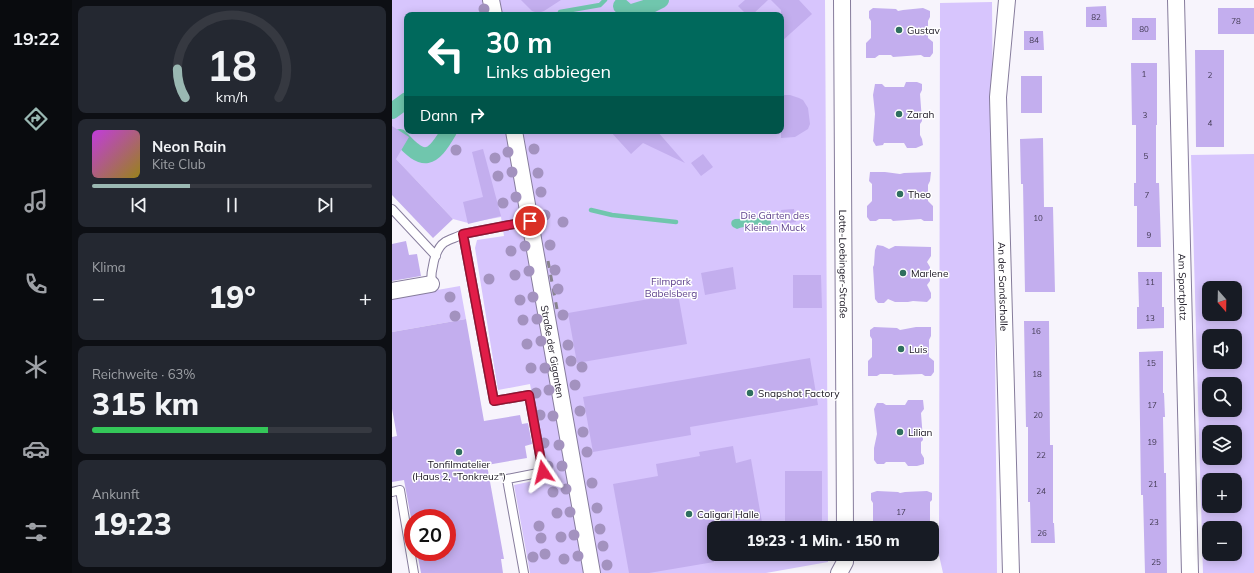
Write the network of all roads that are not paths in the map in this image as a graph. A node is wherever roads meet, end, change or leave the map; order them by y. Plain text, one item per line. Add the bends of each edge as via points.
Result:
1 (491, 0) edge
2 (842, 0) edge
3 (1007, 0) edge
4 (1176, 0) edge
5 (493, 12) edge
6 (515, 134) edge
7 (392, 209) edge
8 (530, 221) junction
9 (463, 234) junction
10 (436, 256) junction
11 (431, 284) joint
12 (392, 291) edge
13 (392, 492) edge
14 (845, 521) edge
15 (845, 561) edge
16 (414, 573) edge
17 (524, 573) edge
18 (592, 573) edge
19 (840, 573) edge
20 (1011, 573) edge
21 (1190, 573) edge

1 - 5 street
2 - 14 street, Lotte-Loebinger-Straße
3 - 20 street, An der Sandscholle via 998,97
4 - 21 street, Am Sportplatz
6 - 8 street, Straße der Giganten
7 - 10 lane
8 - 9 lane
8 - 18 street, Straße der Giganten
9 - 10 lane via 444,243
9 - 17 lane via 494,401 529,395 543,472 507,479
10 - 11 lane
11 - 12 street
13 - 16 lane via 400,490
15 - 19 street

